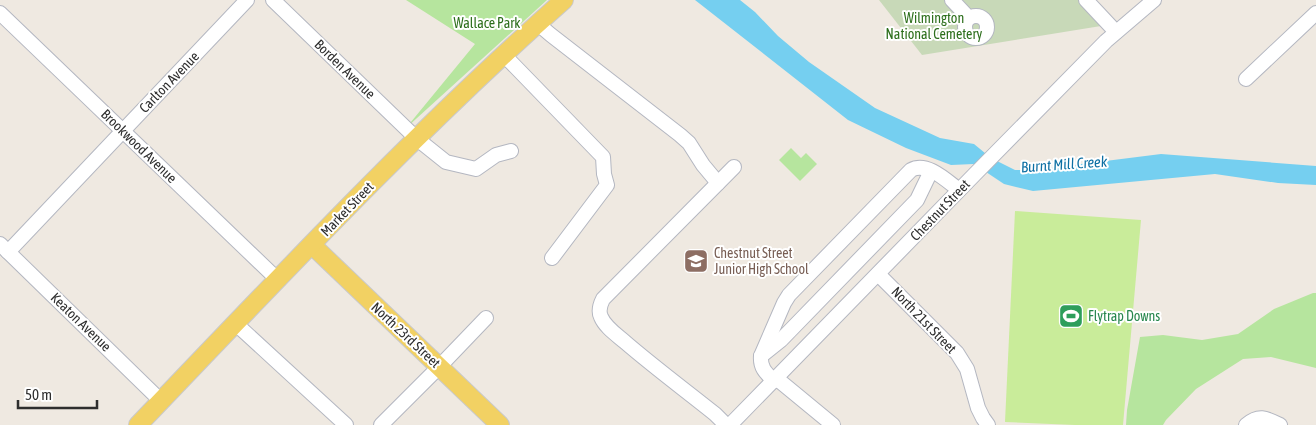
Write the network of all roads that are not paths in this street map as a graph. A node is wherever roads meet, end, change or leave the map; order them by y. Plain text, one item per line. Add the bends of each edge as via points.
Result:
1 (247, 0) edge
2 (273, 0) edge
3 (564, 0) edge
4 (952, 0) edge
5 (1086, 0) edge
6 (1154, 0) edge
7 (0, 13) edge
8 (1316, 13) edge
9 (969, 18) dead end
10 (538, 24) junction
11 (1116, 32) junction
12 (504, 55) junction
13 (1246, 79) dead end
14 (123, 131) junction
15 (416, 138) junction
16 (511, 151) dead end
17 (734, 167) dead end
18 (931, 171) junction
19 (718, 183) junction
20 (959, 190) junction
21 (312, 245) junction
22 (4, 248) edge
23 (552, 258) dead end
24 (878, 274) junction
25 (277, 279) junction
26 (486, 318) dead end
27 (235, 323) junction
28 (761, 356) junction
29 (439, 367) junction
30 (775, 380) junction
31 (162, 401) junction
32 (1250, 422) edge
33 (138, 425) edge
34 (346, 425) edge
35 (381, 425) edge
36 (500, 425) edge
37 (726, 425) edge
38 (730, 425) edge
39 (833, 425) edge
40 (988, 425) edge
41 (1280, 425) edge

1 - 14 street, Carlton Avenue
2 - 15 street, Borden Avenue
3 - 10 main road, Market Street
4 - 9 street
5 - 11 street
6 - 11 street, Chestnut Street
7 - 14 street, Brookwood Avenue
8 - 13 street
10 - 12 main road, Market Street
10 - 19 street via 680,135
11 - 20 street, Chestnut Street
12 - 15 main road, Market Street
12 - 23 street via 603,157 607,185
14 - 22 street, Carlton Avenue
14 - 25 street, Brookwood Avenue
15 - 16 street, Borden Avenue via 446,162 476,169 496,155
15 - 21 main road, Market Street
17 - 19 street
18 - 20 street
18 - 28 street via 917,200 781,340
18 - 28 street via 916,167 911,170 789,295
19 - 37 street via 603,299 599,312 606,325
20 - 24 street, Chestnut Street
21 - 25 main road, Market Street
21 - 29 main road, North 23rd Street
22 - 31 street, Keaton Avenue
24 - 30 street, Chestnut Street
24 - 40 street, North 21st Street via 957,352 967,369 978,408
25 - 27 main road, Market Street
26 - 29 street
27 - 31 main road, Market Street
27 - 34 street
28 - 30 street via 764,371
29 - 35 street
29 - 36 main road, North 23rd Street
30 - 38 street, Chestnut Street
30 - 39 street
31 - 33 main road, Market Street
32 - 41 street via 1262,417

